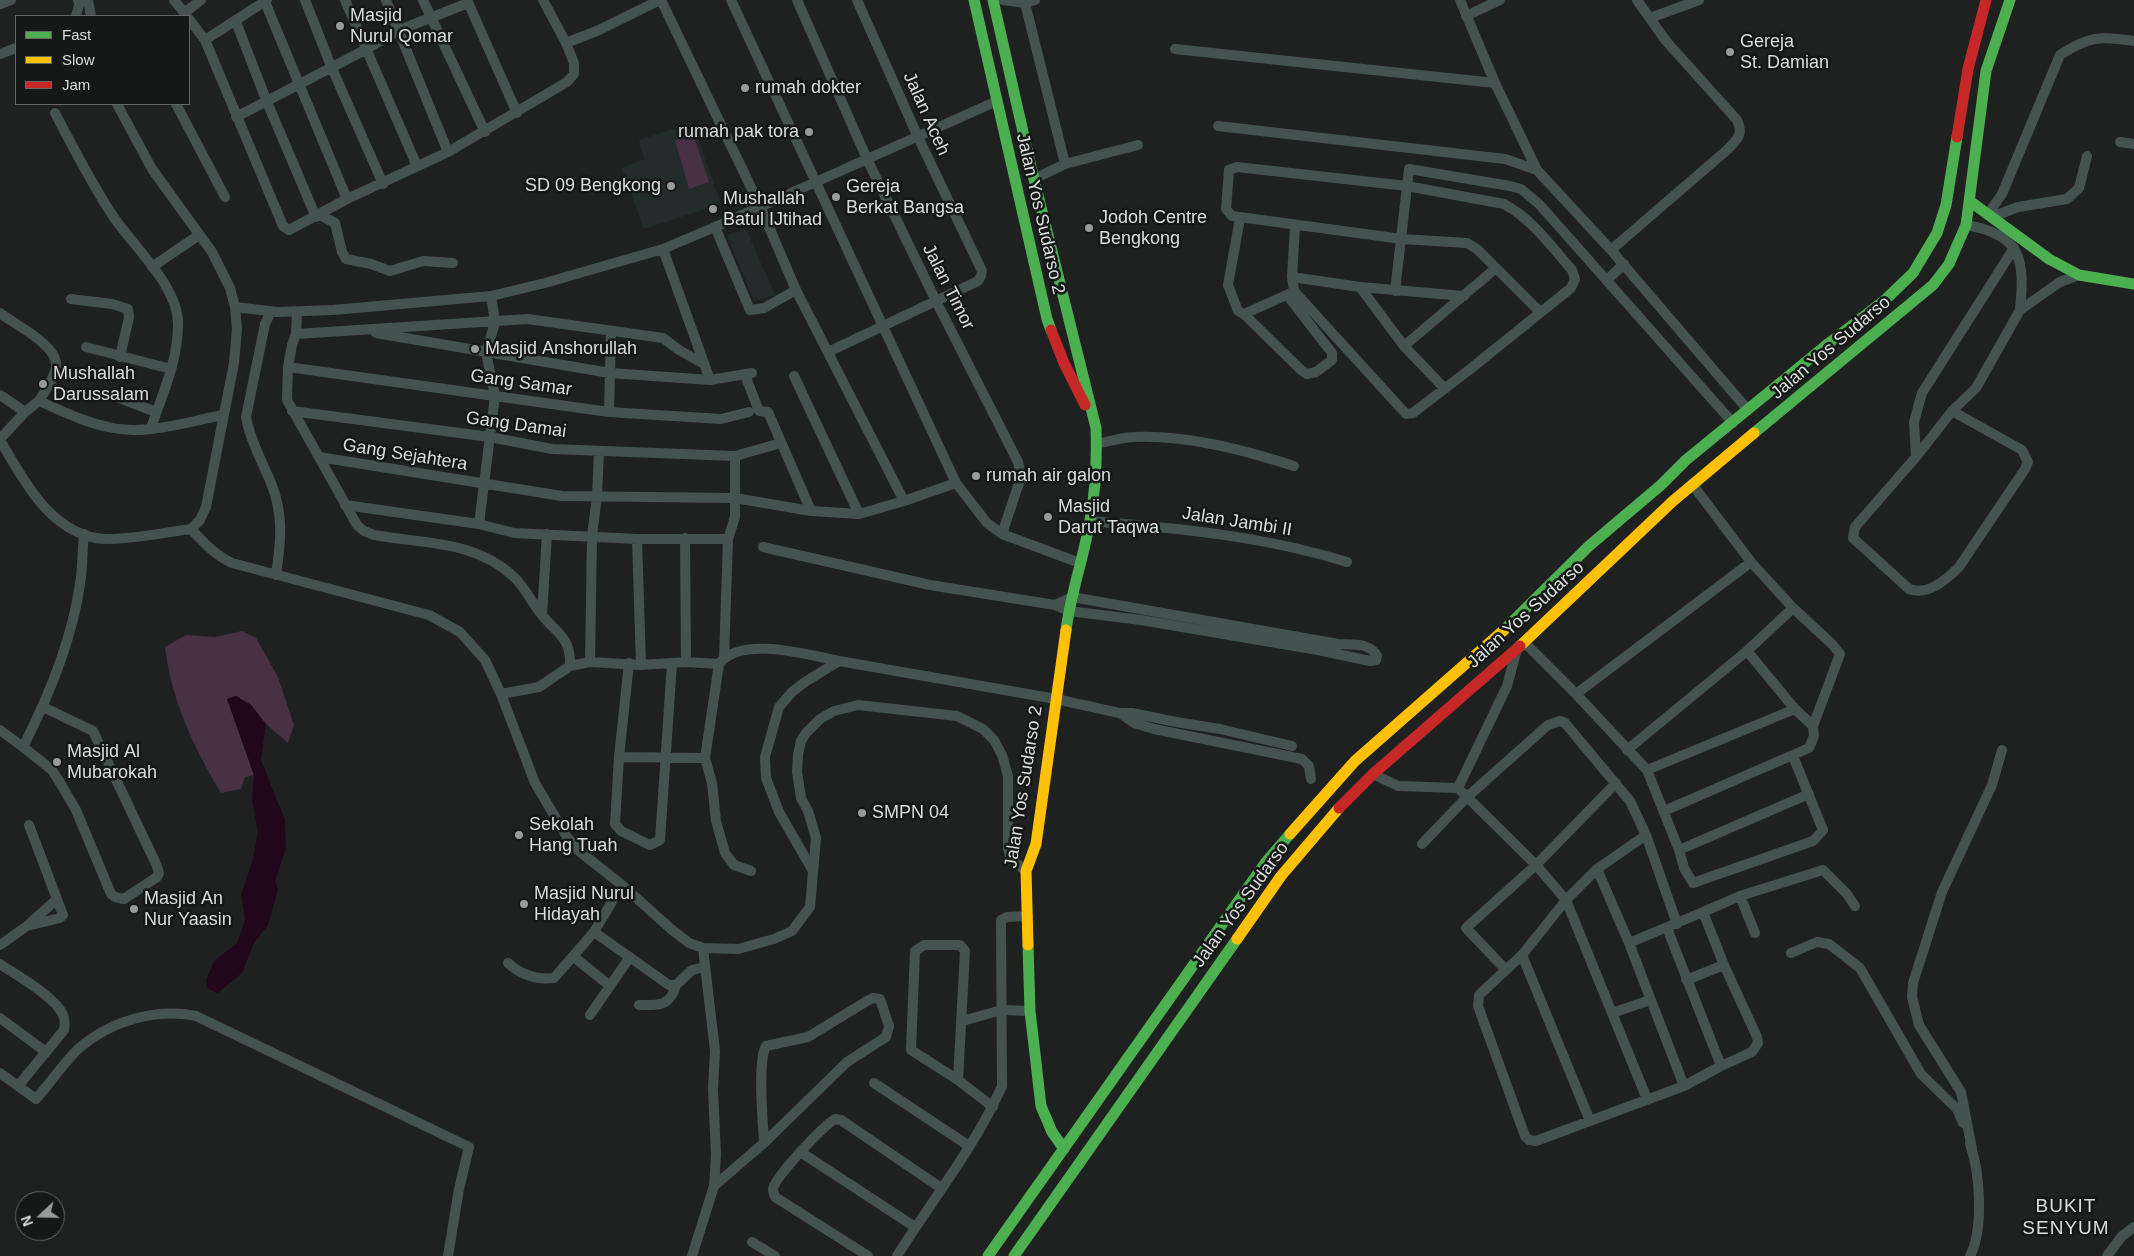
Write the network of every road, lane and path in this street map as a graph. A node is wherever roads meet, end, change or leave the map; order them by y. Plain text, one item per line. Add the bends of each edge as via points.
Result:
1 (11, 0) edge
2 (78, 0) edge
3 (88, 0) edge
4 (174, 0) edge
5 (201, 0) edge
6 (305, 0) edge
7 (345, 0) edge
8 (386, 0) edge
9 (423, 0) edge
10 (543, 0) edge
11 (661, 0) edge
12 (731, 0) edge
13 (797, 0) edge
14 (857, 0) edge
15 (974, 0) edge
16 (993, 0) edge
17 (1003, 0) edge
18 (1460, 0) edge
19 (1500, 0) edge
20 (1637, 0) edge
21 (1700, 0) edge
22 (1986, 0) edge
23 (2010, 0) edge
24 (266, 1) edge
25 (1030, 1) edge
26 (467, 2) edge
27 (0, 4) edge
28 (76, 15) edge
29 (91, 15) edge
30 (186, 15) edge
31 (188, 15) edge
32 (1466, 16) junction
33 (431, 17) junction
34 (1650, 18) junction
35 (190, 20) edge
36 (236, 22) junction
37 (397, 31) junction
38 (205, 40) junction
39 (2134, 41) edge
40 (566, 43) junction
41 (15, 48) edge
42 (1175, 49) dead end
43 (365, 50) junction
44 (0, 54) edge
45 (331, 66) junction
46 (1495, 83) junction
47 (300, 84) junction
48 (997, 101) junction
49 (267, 102) junction
50 (118, 105) edge
51 (177, 105) edge
52 (55, 113) dead end
53 (517, 113) junction
54 (236, 117) junction
55 (1218, 126) dead end
56 (485, 132) junction
57 (918, 137) junction
58 (2120, 142) dead end
59 (2134, 144) edge
60 (1138, 145) dead end
61 (448, 152) junction
62 (2087, 156) dead end
63 (867, 159) junction
64 (1031, 164) junction
65 (1065, 164) junction
66 (417, 166) junction
67 (1012, 169) junction
68 (1537, 170) junction
69 (1034, 179) junction
70 (816, 181) junction
71 (383, 184) junction
72 (1407, 186) junction
73 (225, 197) dead end
74 (348, 199) junction
75 (1970, 202) junction
76 (760, 206) junction
77 (1990, 215) junction
78 (318, 216) junction
79 (1240, 218) junction
80 (1966, 225) junction
81 (1295, 226) junction
82 (715, 227) junction
83 (200, 235) junction
84 (1402, 238) junction
85 (2014, 248) junction
86 (663, 249) junction
87 (1611, 250) junction
88 (453, 263) dead end
89 (1624, 264) junction
90 (152, 267) junction
91 (1496, 268) junction
92 (2079, 275) junction
93 (1292, 277) junction
94 (1606, 280) junction
95 (2134, 284) edge
96 (1360, 287) junction
97 (796, 290) junction
98 (1395, 291) junction
99 (1291, 293) junction
100 (491, 296) junction
101 (1464, 296) junction
102 (71, 299) dead end
103 (936, 301) junction
104 (235, 307) junction
105 (2020, 310) junction
106 (271, 312) junction
107 (297, 312) junction
108 (1540, 312) junction
109 (0, 314) edge
110 (1244, 314) junction
111 (495, 322) junction
112 (884, 325) junction
113 (360, 331) junction
114 (611, 331) junction
115 (296, 334) junction
116 (1404, 346) junction
117 (86, 347) dead end
118 (828, 352) junction
119 (486, 353) junction
120 (120, 357) junction
121 (704, 364) junction
122 (288, 367) junction
123 (171, 369) junction
124 (610, 374) junction
125 (794, 376) dead end
126 (710, 380) junction
127 (1445, 389) junction
128 (0, 394) edge
129 (109, 394) dead end
130 (495, 396) junction
131 (39, 402) junction
132 (1748, 410) junction
133 (292, 411) junction
134 (1952, 411) junction
135 (24, 412) junction
136 (156, 412) junction
137 (609, 412) junction
138 (749, 412) dead end
139 (223, 415) junction
140 (1733, 423) junction
141 (151, 428) junction
142 (1096, 428) junction
143 (1720, 434) junction
144 (490, 437) junction
145 (0, 440) edge
146 (781, 443) junction
147 (1097, 444) junction
148 (599, 451) junction
149 (1735, 452) junction
150 (735, 456) junction
151 (319, 457) junction
152 (1916, 457) junction
153 (1294, 466) dead end
154 (956, 483) junction
155 (1692, 484) junction
156 (485, 485) junction
157 (1661, 485) junction
158 (597, 496) junction
159 (735, 498) junction
160 (904, 501) junction
161 (1673, 501) junction
162 (345, 505) junction
163 (811, 511) junction
164 (859, 514) junction
165 (1090, 520) junction
166 (479, 524) junction
167 (192, 529) junction
168 (84, 534) junction
169 (547, 534) junction
170 (1002, 534) junction
171 (592, 536) junction
172 (685, 538) junction
173 (637, 539) junction
174 (728, 539) junction
175 (763, 547) dead end
176 (1347, 562) dead end
177 (1751, 562) junction
178 (1080, 563) junction
179 (276, 575) junction
180 (1072, 597) junction
181 (1055, 604) junction
182 (1793, 608) junction
183 (1069, 611) junction
184 (542, 615) junction
185 (1520, 645) junction
186 (1747, 651) junction
187 (721, 661) junction
188 (839, 661) junction
189 (590, 662) junction
190 (686, 662) junction
191 (629, 663) junction
192 (672, 663) junction
193 (641, 665) junction
194 (570, 666) junction
195 (501, 694) junction
196 (1576, 694) junction
197 (1056, 699) junction
198 (43, 707) junction
199 (1795, 709) junction
200 (1119, 713) junction
201 (1813, 726) junction
202 (0, 730) edge
203 (23, 746) junction
204 (1292, 746) dead end
205 (1627, 750) junction
206 (2002, 750) dead end
207 (1793, 756) junction
208 (618, 757) junction
209 (665, 758) junction
210 (704, 758) junction
211 (1646, 770) junction
212 (1373, 774) junction
213 (1312, 779) dead end
214 (1616, 783) junction
215 (1458, 788) junction
216 (1809, 794) junction
217 (1466, 798) junction
218 (1664, 811) junction
219 (1309, 812) junction
220 (29, 825) dead end
221 (1324, 825) junction
222 (1646, 836) junction
223 (1422, 844) dead end
224 (1679, 850) junction
225 (1536, 865) junction
226 (1597, 869) junction
227 (751, 871) dead end
228 (1026, 871) junction
229 (814, 872) junction
230 (622, 884) junction
231 (1740, 896) junction
232 (56, 900) junction
233 (1566, 900) junction
234 (1234, 906) junction
235 (1855, 906) dead end
236 (1703, 912) junction
237 (1028, 916) junction
238 (1253, 917) junction
239 (27, 926) junction
240 (1672, 926) junction
241 (594, 932) junction
242 (1755, 933) dead end
243 (1629, 943) junction
244 (0, 945) edge
245 (703, 948) junction
246 (1791, 953) dead end
247 (1522, 955) junction
248 (574, 957) junction
249 (630, 957) junction
250 (508, 963) dead end
251 (0, 964) edge
252 (1724, 965) junction
253 (705, 967) junction
254 (1505, 969) junction
255 (1686, 980) junction
256 (676, 985) junction
257 (610, 986) junction
258 (1650, 1000) junction
259 (639, 1005) dead end
260 (1002, 1010) junction
261 (1030, 1011) junction
262 (1612, 1013) junction
263 (590, 1015) dead end
264 (0, 1018) edge
265 (962, 1021) junction
266 (46, 1052) junction
267 (1721, 1066) junction
268 (0, 1073) edge
269 (958, 1080) junction
270 (874, 1083) dead end
271 (18, 1086) junction
272 (1684, 1086) junction
273 (1647, 1099) junction
274 (993, 1107) junction
275 (1590, 1121) junction
276 (764, 1142) junction
277 (969, 1146) junction
278 (1972, 1148) junction
279 (1064, 1150) junction
280 (802, 1153) junction
281 (714, 1186) junction
282 (941, 1188) junction
283 (915, 1227) junction
284 (2134, 1227) edge
285 (752, 1242) dead end
286 (448, 1256) edge
287 (692, 1256) edge
288 (774, 1256) edge
289 (868, 1256) edge
290 (897, 1256) edge
291 (988, 1256) edge
292 (1014, 1256) edge
293 (1970, 1256) edge
294 (2107, 1256) edge

1 - 27 street
2 - 28 street
3 - 29 street
4 - 30 street
5 - 31 street
6 - 45 street
7 - 43 street
8 - 37 street
9 - 33 street
10 - 40 street
11 - 40 street
11 - 76 street
12 - 70 street
13 - 63 street, Jalan Timor
14 - 57 street, Jalan Aceh
15 - 48 main road, Jalan Yos Sudarso 2
16 - 64 main road, Jalan Yos Sudarso 2
17 - 25 street
18 - 32 street
19 - 32 street
20 - 34 street
21 - 34 street
22 - 132 main road, Jalan Yos Sudarso via 1968,69 1946,205 1926,254 1913,273 1885,300
23 - 75 main road, Jalan Yos Sudarso via 1986,71
24 - 36 street
24 - 47 street
25 - 65 street
26 - 33 street
26 - 53 street
32 - 46 street
33 - 37 street
33 - 56 street
34 - 87 street via 1666,41 1737,120 1740,137
35 - 38 street
36 - 38 street
36 - 49 street
37 - 43 street
37 - 61 street
38 - 54 street
39 - 77 street via 2093,38 2060,55 2002,194
40 - 53 street via 574,63 572,78
41 - 44 street
42 - 46 street
43 - 45 street
43 - 66 street
45 - 47 street
45 - 71 street
46 - 68 street
47 - 49 street
47 - 74 street
48 - 57 street
48 - 67 main road, Jalan Yos Sudarso 2
49 - 54 street
49 - 78 street
50 - 83 street via 152,169
51 - 73 street
52 - 90 street via 111,214
53 - 56 street
54 - 78 street via 283,226 289,230
55 - 68 street via 1505,159
56 - 61 street
57 - 63 street
57 - 103 street, Jalan Aceh via 982,271 978,281
58 - 59 street
60 - 65 street
61 - 66 street
62 - 77 street via 2079,188 2067,199
63 - 70 street
63 - 103 street, Jalan Timor
64 - 67 main road
64 - 69 main road, Jalan Yos Sudarso 2
65 - 69 street
66 - 71 street
67 - 142 main road, Jalan Yos Sudarso 2 via 1047,319 1064,364
68 - 87 street
69 - 142 main road, Jalan Yos Sudarso 2
70 - 76 street
70 - 112 street
71 - 74 street
72 - 79 street via 1231,168 1227,173 1226,209 1232,216
72 - 84 street
72 - 94 street via 1409,169 1521,189 1539,204
72 - 108 street via 1504,204 1518,212 1575,278 1570,288
74 - 78 street
75 - 77 main road
75 - 80 main road, Jalan Yos Sudarso
76 - 82 street
76 - 97 street
77 - 92 main road via 2049,259
78 - 88 street via 335,223 346,259 390,271 423,261
79 - 81 street
79 - 110 street via 1228,285 1238,311
80 - 85 street via 2000,235
80 - 149 main road, Jalan Yos Sudarso via 1949,264 1933,284
81 - 84 street
81 - 93 street
82 - 86 street
82 - 97 street via 750,310 764,308
83 - 90 street
83 - 104 street via 226,277
84 - 91 street via 1467,244 1477,249
84 - 98 street
85 - 105 street via 2023,273
85 - 152 street via 1922,393 1914,422
86 - 100 street
86 - 121 street
87 - 89 street
89 - 94 street
89 - 132 street
90 - 123 street via 176,309 178,325
91 - 101 street
91 - 108 street
92 - 95 main road
92 - 105 street via 2060,282
93 - 96 street
93 - 99 street
94 - 140 street
96 - 98 street
96 - 116 street
97 - 118 street
98 - 101 street
99 - 110 street
99 - 110 street via 1332,353 1332,360 1316,372 1307,374 1300,370
99 - 127 street via 1406,414 1413,413
100 - 107 street
100 - 111 street
101 - 116 street
102 - 120 street via 128,308
103 - 112 street, Jalan Aceh
103 - 170 street, Jalan Timor via 1018,462 1021,478
104 - 106 street
104 - 139 street via 234,363
105 - 134 street via 1976,388
106 - 107 street
106 - 179 street via 265,324 246,417 279,512 282,540
107 - 115 street
108 - 127 street
109 - 131 street via 37,338 54,354 56,366
111 - 113 street
111 - 114 street via 528,319
111 - 119 street
112 - 118 street, Jalan Aceh
112 - 154 street
113 - 115 street
113 - 119 street
114 - 121 street via 663,338
114 - 124 street
115 - 122 street
116 - 127 street
117 - 120 street
118 - 160 street
119 - 124 street
119 - 130 street
120 - 123 street
121 - 126 street
122 - 130 street, Gang Samar
122 - 133 street via 287,400
123 - 136 street
124 - 126 street
124 - 137 street
125 - 164 street
126 - 146 street via 749,374 759,411 768,412
128 - 135 street
129 - 136 street
130 - 137 street, Gang Samar
130 - 144 street
131 - 135 street
131 - 141 street via 108,427 127,430
132 - 140 main road, Jalan Yos Sudarso
133 - 144 street, Gang Damai
133 - 151 street
134 - 152 street
134 - 152 street via 2022,450 2028,462 1959,567 1946,580 1916,592 1908,589 1853,538 1861,519
135 - 145 street
136 - 141 street
137 - 138 street, Gang Samar via 721,419
139 - 141 street
139 - 167 street via 206,507
140 - 143 main road, Jalan Yos Sudarso
142 - 147 main road, Jalan Yos Sudarso 2
143 - 149 main road
143 - 157 main road, Jalan Yos Sudarso via 1686,460
144 - 148 street, Gang Damai via 552,449
144 - 156 street
145 - 168 street via 37,498 66,524
146 - 150 street, Gang Damai
146 - 163 street
147 - 153 street via 1134,437 1171,438 1255,454
147 - 165 main road, Jalan Yos Sudarso 2
148 - 150 street, Gang Damai
148 - 158 street
149 - 155 main road, Jalan Yos Sudarso
150 - 159 street
151 - 156 street, Gang Sejahtera
151 - 162 street
154 - 160 street, Gang Sejahtera
154 - 170 street via 988,523
155 - 161 main road, Jalan Yos Sudarso
155 - 177 street
156 - 158 street, Gang Sejahtera via 562,496
156 - 166 street
157 - 161 main road
157 - 219 main road, Jalan Yos Sudarso via 1588,546 1517,619 1355,762
158 - 159 street, Gang Sejahtera
158 - 171 street
159 - 163 street, Gang Sejahtera
159 - 174 street via 734,525
160 - 164 street, Gang Sejahtera
161 - 185 main road, Jalan Yos Sudarso
162 - 166 street
162 - 184 street via 357,525 368,533 444,543 489,558 518,582
163 - 164 street, Gang Sejahtera
165 - 176 street, Jalan Jambi II via 1239,536
165 - 178 main road, Jalan Yos Sudarso 2
166 - 169 street via 514,533
167 - 168 street via 108,538
167 - 179 street via 220,558
168 - 198 street via 80,584 67,641
169 - 171 street
169 - 184 street
170 - 178 street
171 - 173 street
171 - 189 street
172 - 173 street
172 - 174 street
172 - 190 street
173 - 193 street
174 - 187 street
175 - 181 street via 930,585
177 - 182 street
177 - 196 street
178 - 180 main road, Jalan Yos Sudarso 2
179 - 195 street via 445,622 474,645
180 - 181 street
180 - 183 main road, Jalan Yos Sudarso 2
180 - 183 street via 1338,644 1368,646 1377,656 1370,662 1318,650
181 - 183 street
182 - 186 street
182 - 201 street via 1840,654
183 - 197 main road, Jalan Yos Sudarso 2
184 - 194 street via 568,644
185 - 196 street
185 - 212 main road, Jalan Yos Sudarso
185 - 215 street via 1507,686
186 - 199 street
186 - 205 street
187 - 188 street via 742,649
187 - 190 street
187 - 210 street
188 - 197 street
188 - 229 street via 799,687 779,707 765,757 766,778 778,812
189 - 191 street
189 - 194 street
190 - 192 street
191 - 193 street
191 - 208 street
192 - 193 street
192 - 209 street
194 - 195 street via 539,687
195 - 230 street via 535,784 567,837 579,851
196 - 205 street
197 - 200 street
197 - 228 main road, Jalan Yos Sudarso 2 via 1036,844
198 - 203 street
198 - 203 street via 90,728 95,735 157,866 157,877 124,898 111,894 76,810 52,770
199 - 201 street
199 - 211 street
200 - 204 street via 1220,729
200 - 213 street via 1154,729 1302,759 1309,766
201 - 207 street via 1814,736 1809,748
202 - 203 street
205 - 211 street
206 - 278 street via 1992,785 1942,892 1912,997 1919,1025 1961,1092
207 - 216 street
207 - 218 street
208 - 209 street
208 - 209 street via 615,824 621,832 650,845 660,840
209 - 210 street
210 - 227 street via 725,853 734,865
211 - 218 street
212 - 215 street via 1398,786
212 - 221 main road, Jalan Yos Sudarso
214 - 217 street via 1560,721 1548,725
214 - 222 street via 1630,801
214 - 225 street
215 - 217 street
216 - 224 street
216 - 224 street via 1823,830 1813,841 1692,882
217 - 223 street
217 - 225 street
218 - 224 street
219 - 221 main road
219 - 234 main road, Jalan Yos Sudarso
220 - 232 street
221 - 238 main road, Jalan Yos Sudarso via 1281,876
222 - 226 street
222 - 240 street
225 - 233 street
225 - 254 street via 1466,928
226 - 233 street
226 - 243 street
228 - 229 street via 1011,858 1008,849 1006,766 994,740 983,729 957,716 858,705 834,711 820,719 801,741 797,772 800,798 808,810 816,838
228 - 237 main road, Jalan Yos Sudarso 2
229 - 245 street via 810,907 792,931 738,949
230 - 241 street
230 - 245 street via 671,930 689,943
231 - 235 street via 1823,870
231 - 236 street
231 - 242 street
232 - 239 street
232 - 239 street via 63,915 61,918
233 - 247 street
233 - 262 street
234 - 238 main road
234 - 279 main road, Jalan Yos Sudarso
236 - 240 street
236 - 252 street
237 - 260 street via 1001,920
237 - 261 main road, Jalan Yos Sudarso 2
238 - 292 main road, Jalan Yos Sudarso
239 - 244 street
240 - 243 street
240 - 255 street
241 - 248 street
241 - 249 street
243 - 258 street
245 - 253 street
246 - 278 street via 1817,942 1829,944 1860,968 1921,1074 1956,1109
247 - 254 street
247 - 275 street
248 - 250 street via 554,978 546,979 527,976
248 - 257 street
249 - 256 street via 669,985
249 - 257 street
251 - 266 street via 54,1002 63,1015 64,1030
252 - 255 street
252 - 267 street via 1758,1043 1752,1052
253 - 256 street via 692,970
253 - 281 street via 715,1051
254 - 275 street via 1479,994 1478,1006 1525,1136 1536,1142
255 - 267 street
256 - 259 street via 669,1001
257 - 263 street
258 - 262 street
258 - 272 street
260 - 261 street
260 - 265 street
260 - 274 street via 1002,1086
261 - 279 main road, Jalan Yos Sudarso 2 via 1042,1106 1052,1132
262 - 273 street
264 - 266 street
265 - 269 street
265 - 269 street via 964,948 960,945 924,945 917,948 914,951 911,1050
266 - 271 street
267 - 272 street
268 - 271 street
269 - 274 street
270 - 277 street
271 - 286 street via 36,1099 77,1050 114,1026 164,1012 196,1016 468,1147
272 - 273 street
273 - 275 street
274 - 277 street
276 - 276 street via 761,1085 766,1046 808,1036 867,1001 880,999 889,1026 886,1037 847,1062
276 - 281 street
277 - 282 street
278 - 293 street via 1980,1191 1978,1221
279 - 291 main road, Jalan Yos Sudarso
280 - 282 street via 822,1129 835,1119 841,1120
280 - 283 street
280 - 289 street via 780,1175 773,1189 776,1196
281 - 287 street
282 - 283 street
283 - 290 street
284 - 294 street via 2122,1236
285 - 288 street

